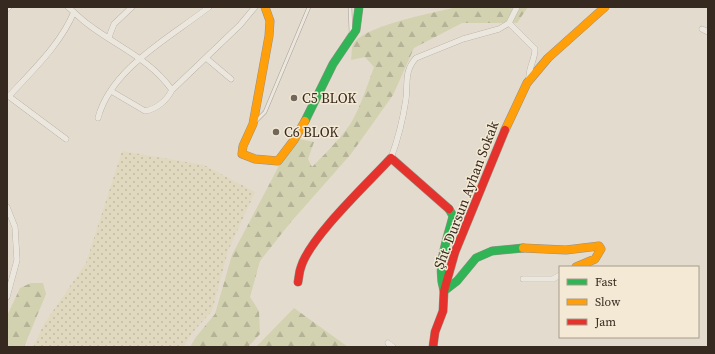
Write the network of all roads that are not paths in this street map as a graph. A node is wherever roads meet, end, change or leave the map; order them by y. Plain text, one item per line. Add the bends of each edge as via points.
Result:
1 (9, 7) edge
2 (68, 7) edge
3 (132, 7) edge
4 (209, 7) edge
5 (255, 7) edge
6 (265, 7) edge
7 (309, 7) edge
8 (350, 7) edge
9 (359, 7) edge
10 (517, 7) edge
11 (605, 7) edge
12 (7, 10) edge
13 (74, 12) junction
14 (509, 23) junction
15 (702, 29) dead end
16 (708, 32) edge
17 (109, 37) junction
18 (351, 37) junction
19 (139, 58) junction
20 (206, 58) junction
21 (231, 79) dead end
22 (529, 80) junction
23 (172, 90) junction
24 (111, 91) junction
25 (8, 95) edge
26 (98, 118) dead end
27 (253, 124) junction
28 (66, 139) dead end
29 (391, 158) junction
30 (7, 208) edge
31 (579, 266) edge
32 (559, 276) edge
33 (523, 279) dead end
34 (298, 282) dead end
35 (444, 291) junction
36 (7, 297) edge
37 (432, 346) edge

1 - 12 street
2 - 13 street
3 - 17 street via 114,24
4 - 19 street
5 - 20 street
6 - 27 street via 270,21 270,36
7 - 27 lane via 265,112
8 - 18 lane
9 - 18 street via 358,24
10 - 14 street
11 - 22 street, Şht. Dursun Ayhan Sokak via 548,58
13 - 17 street via 89,26
13 - 25 street via 69,24 46,56
14 - 22 street, Şht. Dursun Ayhan Sokak via 535,49
14 - 29 street via 499,29 463,39 416,58 410,63 407,71 406,98
15 - 16 street
17 - 19 street
18 - 27 street via 333,64 308,116 278,161 242,154
19 - 23 street via 161,76
19 - 24 street
20 - 21 street
20 - 23 street
22 - 35 street, Şht. Dursun Ayhan Sokak via 493,156 455,252
23 - 24 street via 168,97 152,110 145,111
24 - 26 street
25 - 28 street
29 - 34 street via 312,247 301,266
29 - 35 street via 450,210 453,216 441,268
30 - 36 street via 15,227 17,260
31 - 35 street via 600,255 599,246 566,250 528,247 492,251 476,258 457,281
32 - 33 street via 553,279
35 - 37 street, Şht. Dursun Ayhan Sokak via 442,311

